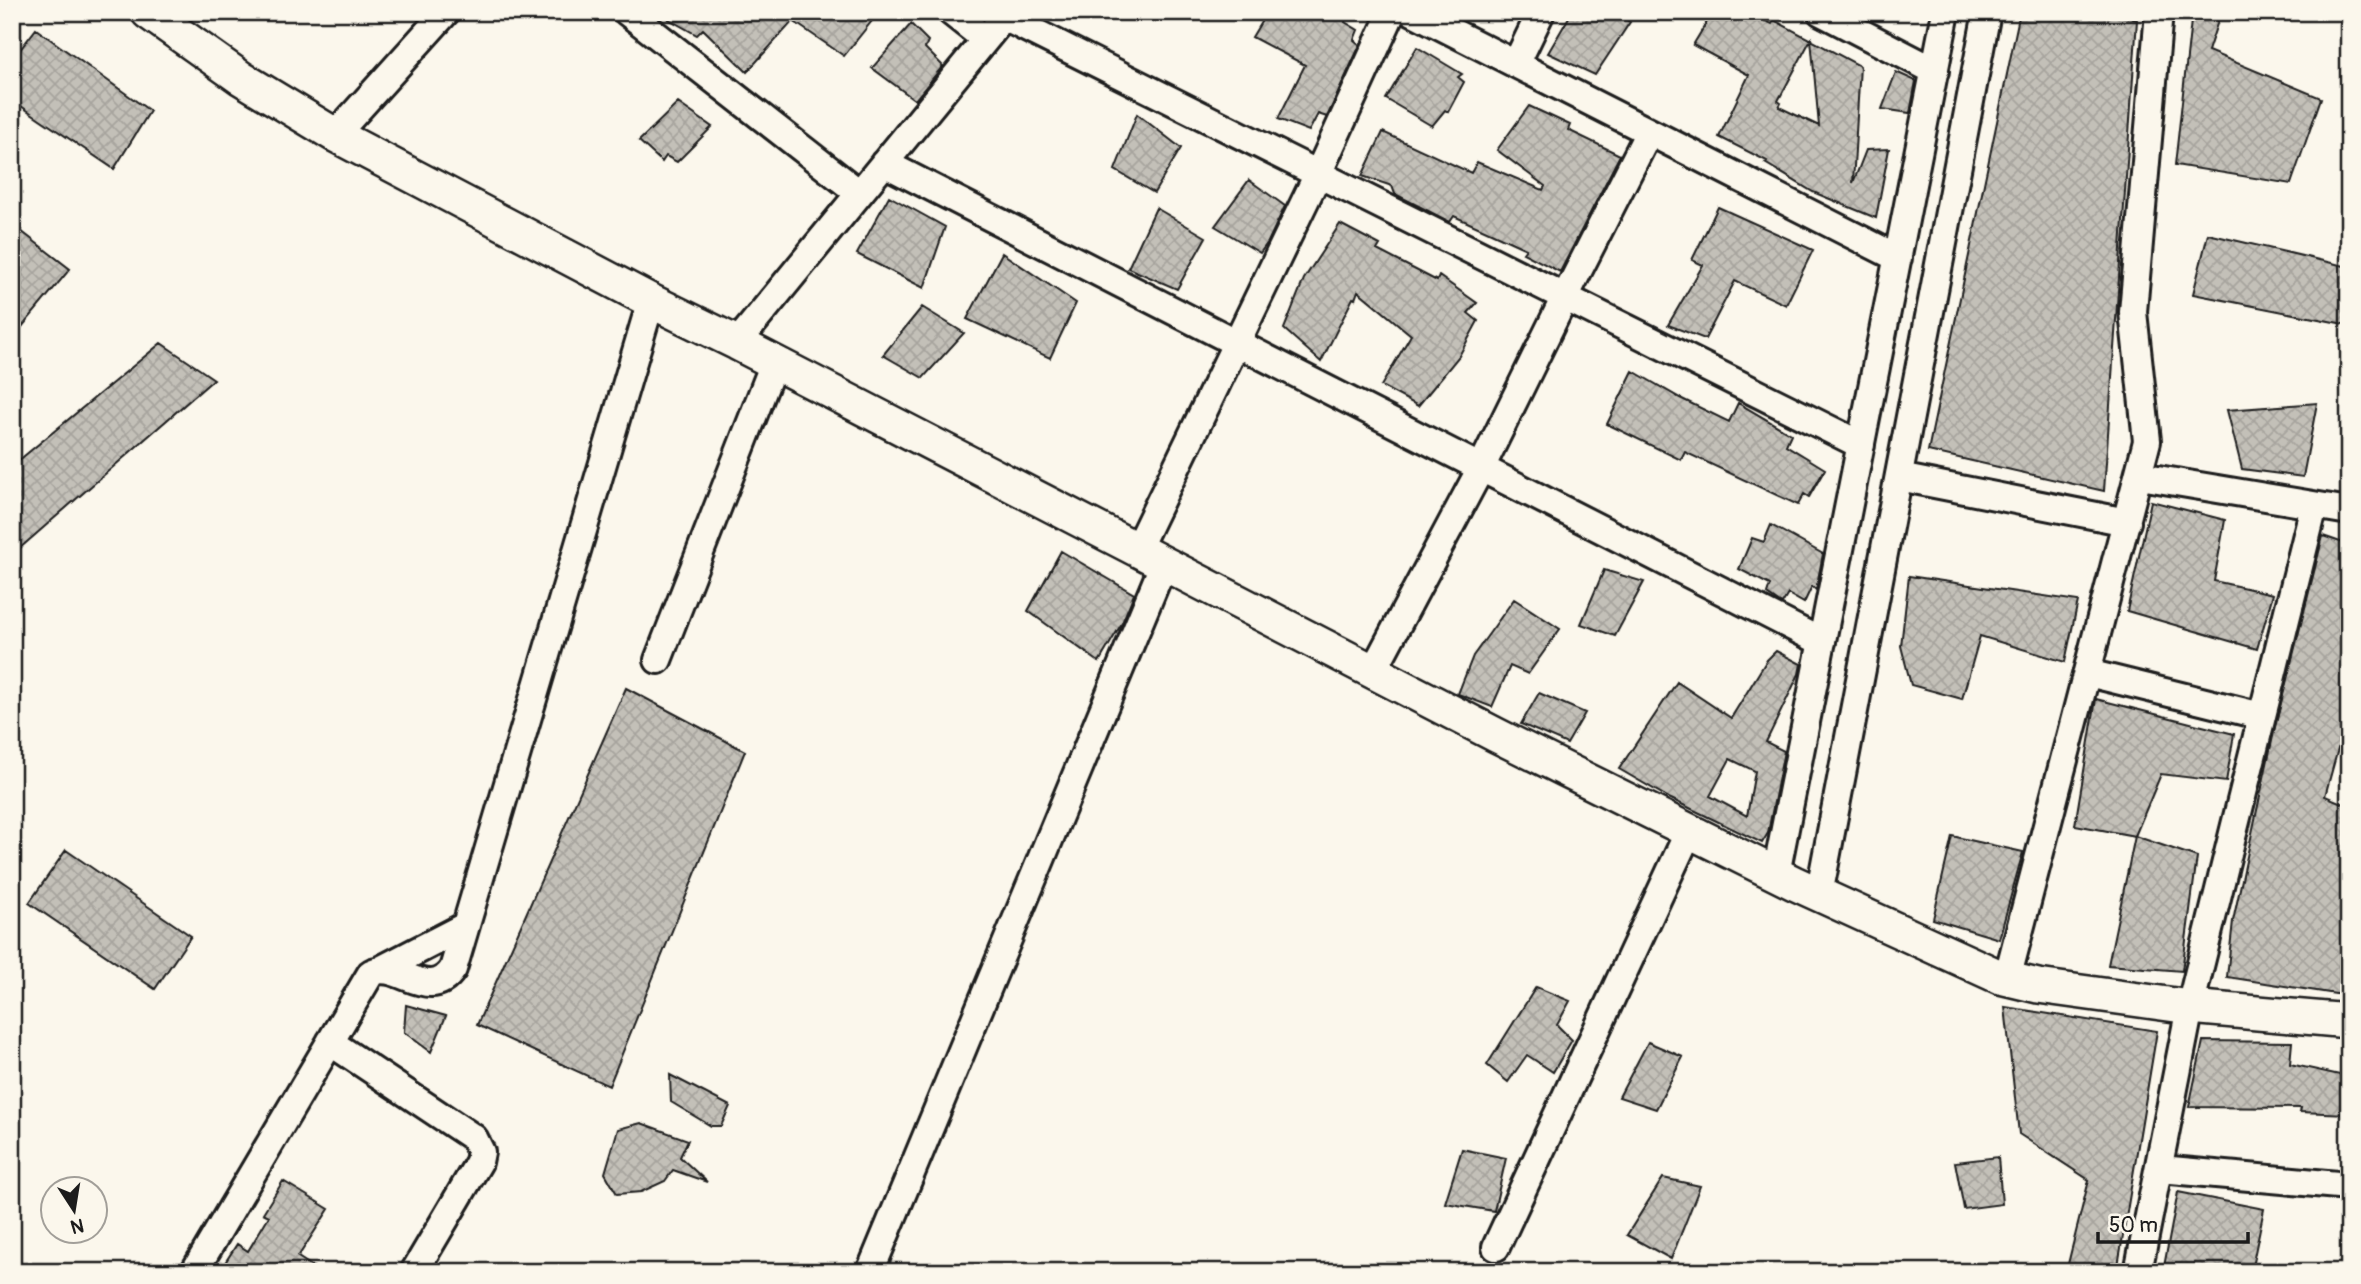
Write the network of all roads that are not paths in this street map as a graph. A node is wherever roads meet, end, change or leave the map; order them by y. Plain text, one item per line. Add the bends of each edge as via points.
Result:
1 (148, 12) edge
2 (446, 12) edge
3 (627, 12) edge
4 (951, 12) edge
5 (1392, 12) edge
6 (1413, 12) edge
7 (1541, 12) edge
8 (1821, 12) edge
9 (1946, 12) edge
10 (1987, 12) edge
11 (2159, 12) edge
12 (1006, 15) edge
13 (985, 39) junction
14 (1516, 64) junction
15 (1935, 71) junction
16 (1649, 132) junction
17 (335, 135) junction
18 (884, 163) junction
19 (1318, 174) junction
20 (859, 193) junction
21 (1898, 258) junction
22 (1565, 297) junction
23 (651, 301) junction
24 (1235, 342) junction
25 (737, 343) junction
26 (774, 363) junction
27 (1861, 445) junction
28 (1481, 468) junction
29 (2140, 476) junction
30 (1899, 477) junction
31 (2314, 506) junction
32 (2349, 512) edge
33 (2127, 522) junction
34 (1150, 556) junction
35 (1822, 642) junction
36 (658, 660) dead end
37 (1373, 671) junction
38 (2088, 673) junction
39 (2262, 716) junction
40 (1689, 831) junction
41 (1776, 874) junction
42 (1819, 895) junction
43 (465, 926) junction
44 (380, 970) junction
45 (2007, 979) junction
46 (2190, 1007) junction
47 (2349, 1021) edge
48 (330, 1042) junction
49 (2160, 1169) junction
50 (2349, 1186) edge
51 (1496, 1247) dead end
52 (194, 1272) edge
53 (414, 1272) edge
54 (870, 1272) edge
55 (2138, 1272) edge

1 - 17 main road via 241,78
2 - 17 street
3 - 20 street
4 - 13 street
5 - 19 street
6 - 14 street
7 - 14 street
8 - 15 street
9 - 15 street
10 - 30 street
11 - 29 street via 2133,312 2147,441
12 - 13 street
12 - 19 street
13 - 18 street
14 - 16 street
15 - 21 street
16 - 21 street
16 - 22 street
17 - 23 main road
18 - 20 street
18 - 24 street
19 - 22 street
19 - 24 street
20 - 25 street
21 - 27 street
22 - 27 street
22 - 28 street
23 - 25 main road
23 - 43 street
24 - 28 street
24 - 34 street
25 - 26 main road
26 - 34 main road
26 - 36 street
27 - 35 street
28 - 35 street
28 - 37 street
29 - 31 street
29 - 33 street
30 - 33 street
30 - 42 street
31 - 32 street
31 - 39 street
33 - 38 street
34 - 37 main road
34 - 54 street
35 - 41 street
37 - 40 main road
38 - 39 street
38 - 45 street
39 - 46 street
40 - 41 main road
40 - 51 street
41 - 42 main road
42 - 45 main road
43 - 44 street
43 - 44 street via 453,969 442,981 427,983
44 - 48 street via 368,977
45 - 46 main road
46 - 47 main road
46 - 49 street
48 - 52 street
48 - 53 street via 474,1138 481,1153
49 - 50 street
49 - 55 street

